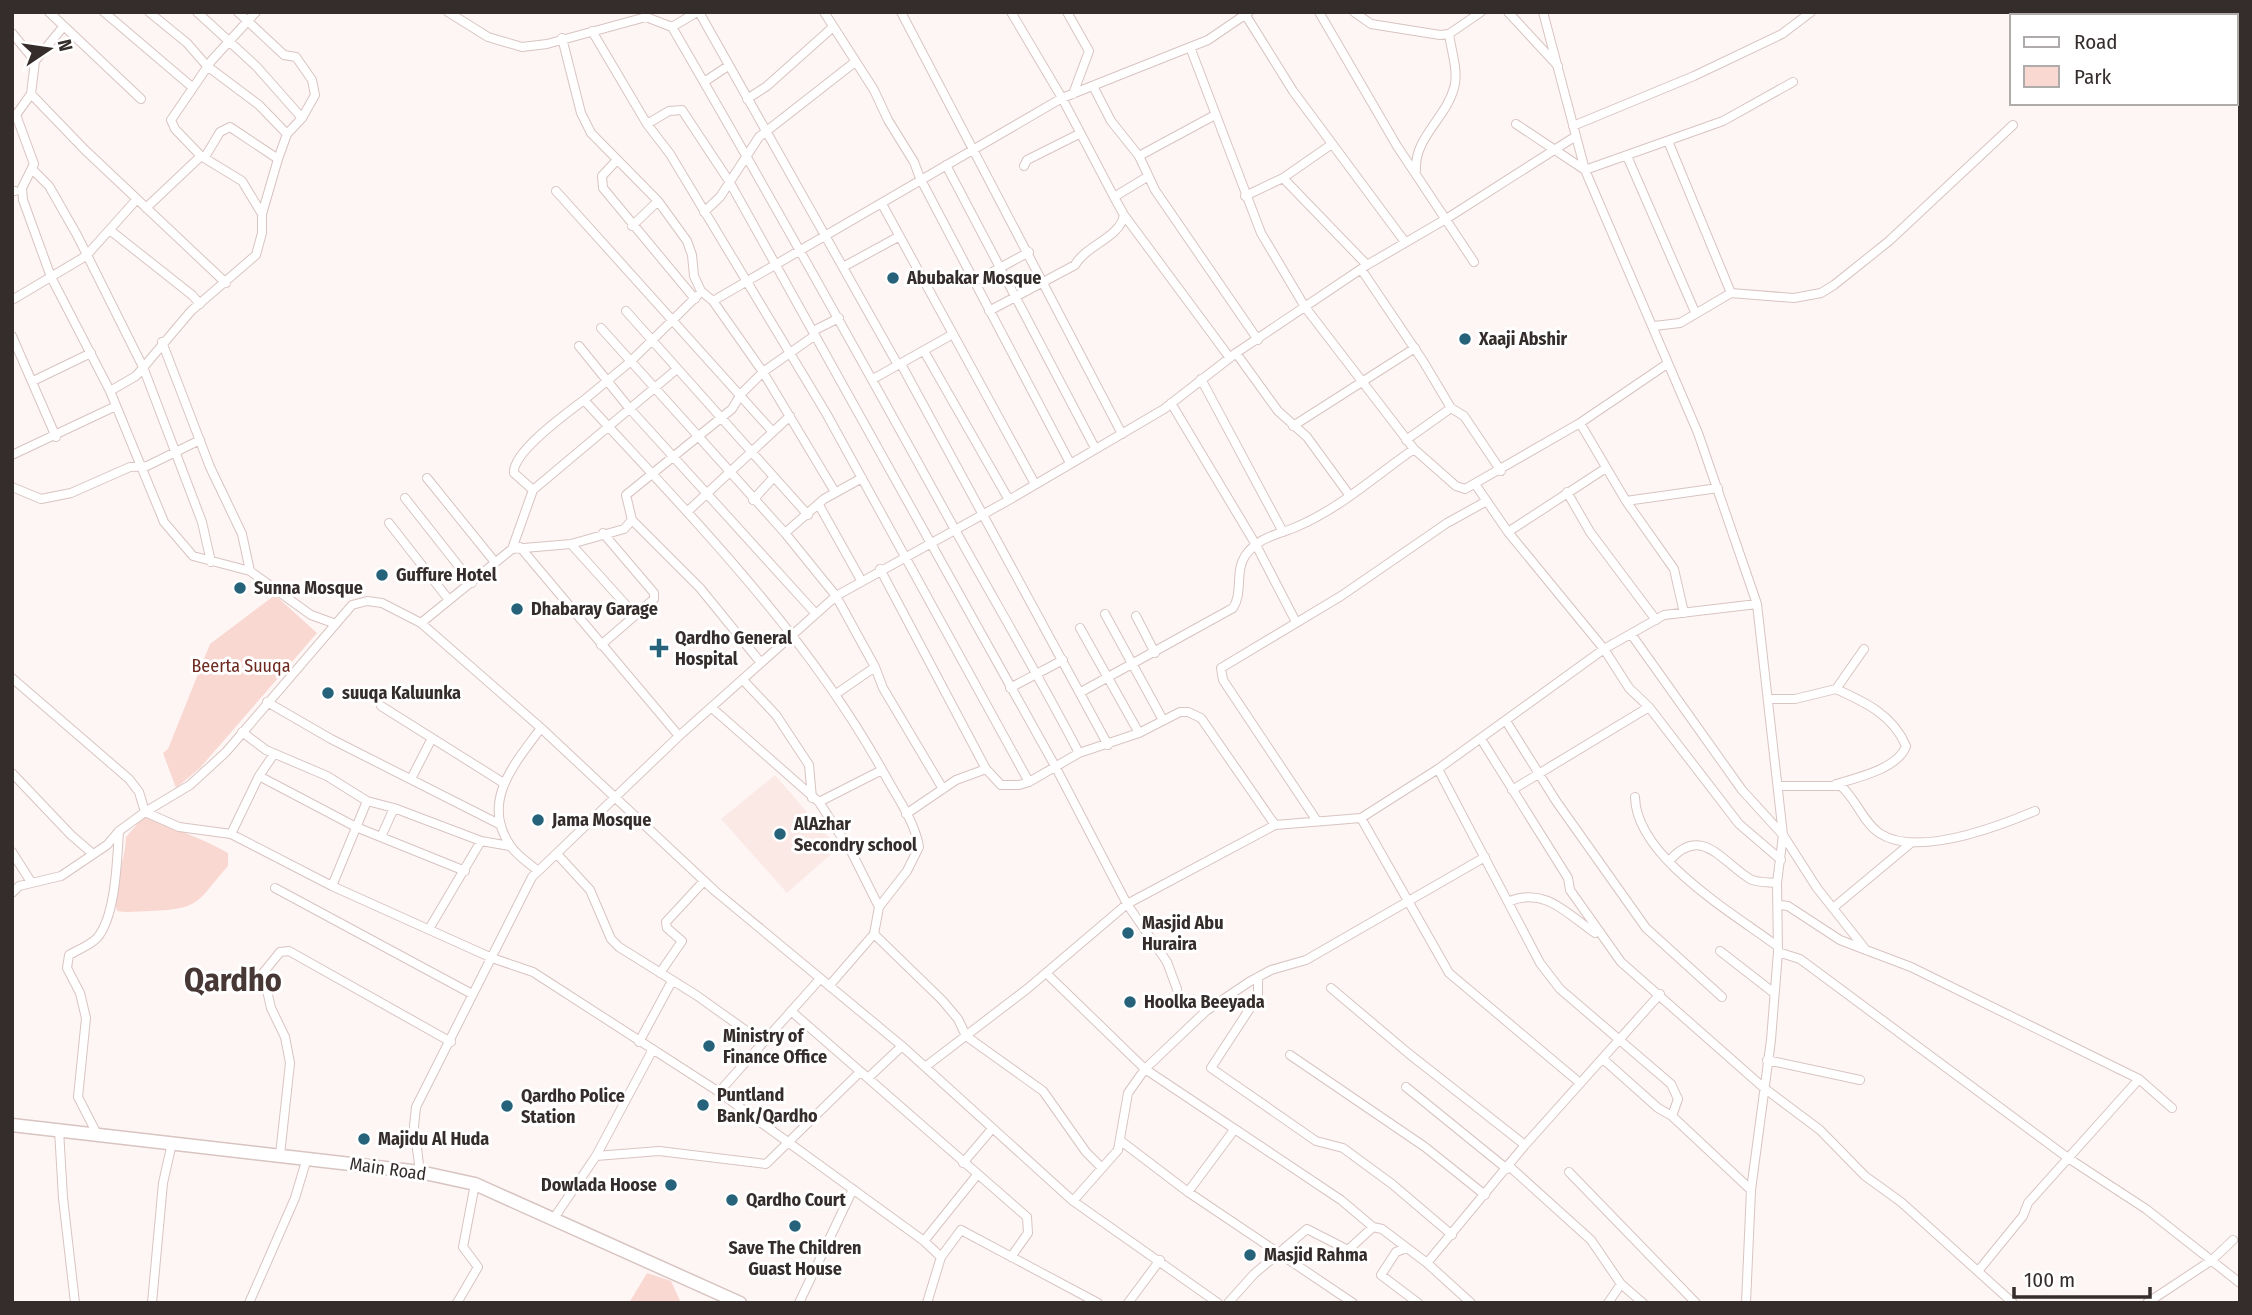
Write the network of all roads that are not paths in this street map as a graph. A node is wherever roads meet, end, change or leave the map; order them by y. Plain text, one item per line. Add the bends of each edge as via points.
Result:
1 (49, 12) edge
2 (104, 12) edge
3 (149, 12) edge
4 (238, 12) edge
5 (256, 12) edge
6 (448, 12) edge
7 (698, 12) edge
8 (824, 12) edge
9 (901, 12) edge
10 (1011, 12) edge
11 (1067, 12) edge
12 (1353, 12) edge
13 (1508, 12) edge
14 (1543, 12) edge
15 (1811, 12) edge
16 (1247, 13) edge
17 (1322, 13) edge
18 (202, 14) edge
19 (1476, 14) edge
20 (248, 21) junction
21 (64, 27) junction
22 (672, 27) junction
23 (832, 27) junction
24 (592, 31) junction
25 (12, 33) edge
26 (1449, 34) junction
27 (562, 38) junction
28 (229, 41) junction
29 (1190, 47) junction
30 (35, 61) junction
31 (855, 62) junction
32 (207, 66) junction
33 (728, 66) junction
34 (1558, 66) junction
35 (704, 82) junction
36 (1793, 82) dead end
37 (1093, 86) junction
38 (192, 87) junction
39 (1073, 93) junction
40 (31, 94) junction
41 (1062, 98) junction
42 (141, 99) dead end
43 (747, 99) junction
44 (1215, 115) junction
45 (302, 118) junction
46 (647, 124) junction
47 (1516, 124) dead end
48 (2013, 125) dead end
49 (1573, 126) junction
50 (766, 131) junction
51 (287, 134) junction
52 (1079, 134) junction
53 (1576, 136) junction
54 (1668, 141) junction
55 (1332, 144) junction
56 (1553, 147) junction
57 (975, 149) junction
58 (203, 156) junction
59 (1139, 156) junction
60 (1626, 156) junction
61 (747, 157) junction
62 (278, 159) junction
63 (616, 161) junction
64 (946, 165) junction
65 (1024, 166) dead end
66 (33, 170) junction
67 (1585, 170) junction
68 (1416, 173) junction
69 (1147, 177) junction
70 (919, 178) junction
71 (1283, 178) junction
72 (729, 181) junction
73 (13, 190) edge
74 (556, 191) dead end
75 (1245, 196) junction
76 (1114, 197) junction
77 (137, 199) junction
78 (23, 200) junction
79 (658, 201) junction
80 (881, 204) junction
81 (146, 208) junction
82 (704, 212) junction
83 (262, 214) junction
84 (1124, 215) junction
85 (1446, 219) junction
86 (632, 226) junction
87 (111, 231) junction
88 (826, 235) junction
89 (898, 237) junction
90 (1405, 242) junction
91 (800, 248) junction
92 (1029, 252) junction
93 (86, 256) junction
94 (1474, 262) dead end
95 (774, 265) junction
96 (999, 266) junction
97 (843, 267) junction
98 (1364, 267) junction
99 (51, 277) junction
100 (745, 282) junction
101 (974, 282) junction
102 (1043, 282) junction
103 (226, 283) junction
104 (701, 290) junction
105 (1731, 293) junction
106 (1015, 296) junction
107 (695, 299) junction
108 (12, 300) edge
109 (713, 301) junction
110 (200, 304) junction
111 (1305, 307) junction
112 (626, 311) dead end
113 (989, 311) junction
114 (1695, 312) junction
115 (839, 318) junction
116 (673, 321) junction
117 (1654, 326) junction
118 (601, 328) dead end
119 (814, 333) junction
120 (953, 334) junction
121 (12, 337) edge
122 (651, 340) junction
123 (1258, 340) junction
124 (162, 342) junction
125 (579, 346) dead end
126 (1415, 348) junction
127 (924, 351) junction
128 (790, 352) junction
129 (91, 353) junction
130 (1233, 356) junction
131 (630, 362) junction
132 (1667, 364) junction
133 (899, 365) junction
134 (143, 368) junction
135 (677, 369) junction
136 (763, 372) junction
137 (873, 379) junction
138 (1201, 379) junction
139 (33, 381) junction
140 (607, 382) junction
141 (1362, 383) junction
142 (654, 389) junction
143 (110, 391) junction
144 (741, 394) junction
145 (584, 400) junction
146 (1171, 403) junction
147 (116, 405) junction
148 (1451, 408) junction
149 (630, 409) junction
150 (790, 416) junction
151 (720, 418) junction
152 (1580, 423) junction
153 (1293, 426) junction
154 (609, 428) junction
155 (772, 431) junction
156 (1122, 434) junction
157 (56, 437) junction
158 (695, 437) junction
159 (200, 440) junction
160 (1406, 440) junction
161 (1095, 448) junction
162 (1414, 449) junction
163 (750, 451) junction
164 (174, 453) junction
165 (12, 455) edge
166 (674, 456) junction
167 (1070, 463) junction
168 (139, 467) junction
169 (1606, 468) junction
170 (727, 471) junction
171 (1501, 471) junction
172 (652, 473) junction
173 (774, 477) junction
174 (427, 478) dead end
175 (862, 478) junction
176 (1035, 484) junction
177 (1475, 484) junction
178 (12, 487) edge
179 (1718, 488) junction
180 (533, 490) junction
181 (707, 492) junction
182 (835, 492) junction
183 (1567, 492) junction
184 (1350, 496) junction
185 (405, 498) dead end
186 (754, 500) junction
187 (1009, 500) junction
188 (1626, 501) junction
189 (1485, 502) junction
190 (819, 505) junction
191 (687, 512) junction
192 (982, 514) junction
193 (808, 515) junction
194 (632, 520) junction
195 (389, 523) dead end
196 (954, 529) junction
197 (1283, 532) junction
198 (1508, 532) junction
199 (603, 533) junction
200 (785, 533) junction
201 (930, 543) junction
202 (571, 544) junction
203 (1256, 545) junction
204 (516, 548) junction
205 (904, 557) junction
206 (494, 561) junction
207 (211, 562) junction
208 (880, 569) junction
209 (250, 571) junction
210 (861, 580) junction
211 (472, 583) junction
212 (836, 596) junction
213 (449, 600) junction
214 (1757, 604) junction
215 (1684, 613) junction
216 (816, 614) junction
217 (1105, 614) dead end
218 (635, 615) junction
219 (1136, 616) dead end
220 (1656, 620) junction
221 (1297, 622) junction
222 (336, 624) junction
223 (421, 624) junction
224 (1080, 628) dead end
225 (791, 634) junction
226 (1631, 634) junction
227 (601, 645) junction
228 (1604, 649) junction
229 (1864, 649) dead end
230 (1154, 653) junction
231 (1063, 660) junction
232 (761, 663) junction
233 (1130, 665) junction
234 (875, 667) junction
235 (1037, 672) junction
236 (12, 678) edge
237 (1108, 678) junction
238 (743, 680) junction
239 (1010, 688) junction
240 (1836, 689) junction
241 (1081, 692) junction
242 (836, 694) junction
243 (1769, 699) junction
244 (267, 702) junction
245 (381, 706) dead end
246 (1649, 707) junction
247 (712, 708) junction
248 (1163, 720) junction
249 (1506, 721) junction
250 (541, 728) junction
251 (242, 732) junction
252 (1139, 733) junction
253 (679, 736) junction
254 (1481, 739) junction
255 (431, 740) junction
256 (1108, 745) junction
257 (1079, 753) junction
258 (274, 754) junction
259 (1055, 766) junction
260 (986, 769) junction
261 (1438, 769) junction
262 (882, 770) junction
263 (12, 773) edge
264 (1539, 773) junction
265 (259, 776) junction
266 (411, 779) junction
267 (502, 782) junction
268 (1029, 782) junction
269 (1836, 784) junction
270 (1779, 786) junction
271 (943, 789) junction
272 (1512, 790) junction
273 (1635, 797) dead end
274 (615, 799) junction
275 (815, 800) junction
276 (367, 801) junction
277 (394, 808) junction
278 (2035, 811) dead end
279 (145, 812) junction
280 (906, 814) junction
281 (1361, 818) junction
282 (1317, 821) junction
283 (500, 825) junction
284 (1275, 825) junction
285 (356, 827) junction
286 (119, 831) junction
287 (231, 834) junction
288 (1783, 835) junction
289 (381, 837) junction
290 (481, 841) junction
291 (1911, 843) junction
292 (510, 846) junction
293 (12, 852) edge
294 (93, 854) junction
295 (557, 854) junction
296 (1485, 857) junction
297 (1781, 860) junction
298 (1669, 861) junction
299 (466, 871) junction
300 (538, 871) junction
301 (704, 881) junction
302 (31, 882) junction
303 (1777, 883) junction
304 (332, 886) junction
305 (275, 888) dead end
306 (12, 893) edge
307 (1408, 901) junction
308 (1508, 902) junction
309 (1127, 904) junction
310 (1780, 905) junction
311 (879, 907) junction
312 (1833, 908) junction
313 (429, 929) junction
314 (874, 934) junction
315 (1601, 936) junction
316 (1778, 949) junction
317 (1866, 950) junction
318 (1720, 951) dead end
319 (492, 958) junction
320 (660, 973) junction
321 (1046, 973) junction
322 (1258, 977) junction
323 (819, 980) junction
324 (672, 981) junction
325 (829, 986) junction
326 (1331, 988) dead end
327 (1177, 989) dead end
328 (1774, 993) junction
329 (472, 994) junction
330 (1660, 994) junction
331 (1722, 997) dead end
332 (791, 1011) junction
333 (966, 1036) junction
334 (1620, 1040) junction
335 (451, 1042) junction
336 (639, 1042) junction
337 (762, 1042) junction
338 (902, 1046) junction
339 (652, 1051) junction
340 (1290, 1055) dead end
341 (1603, 1059) junction
342 (1767, 1059) junction
343 (925, 1067) junction
344 (1145, 1069) junction
345 (859, 1073) junction
346 (868, 1078) junction
347 (2139, 1079) junction
348 (1860, 1080) dead end
349 (1580, 1083) junction
350 (1406, 1087) dead end
351 (1765, 1088) junction
352 (719, 1092) junction
353 (2172, 1108) dead end
354 (1672, 1116) junction
355 (12, 1125) edge
356 (59, 1130) junction
357 (991, 1130) junction
358 (1234, 1130) junction
359 (97, 1134) junction
360 (1121, 1141) junction
361 (791, 1142) junction
362 (172, 1143) junction
363 (1525, 1145) junction
364 (280, 1155) junction
365 (596, 1156) junction
366 (307, 1158) junction
367 (2068, 1158) junction
368 (963, 1163) junction
369 (1102, 1167) junction
370 (1508, 1168) junction
371 (420, 1172) junction
372 (1569, 1172) dead end
373 (977, 1175) junction
374 (475, 1184) junction
375 (853, 1189) junction
376 (1751, 1190) junction
377 (1188, 1192) junction
378 (1485, 1195) junction
379 (1073, 1201) junction
380 (554, 1219) junction
381 (1373, 1227) junction
382 (1452, 1235) junction
383 (2233, 1240) dead end
384 (925, 1241) junction
385 (1405, 1248) junction
386 (1278, 1252) junction
387 (941, 1257) junction
388 (1011, 1257) junction
389 (1160, 1260) junction
390 (2212, 1260) junction
391 (1427, 1263) junction
392 (1979, 1270) junction
393 (2240, 1283) edge
394 (1621, 1284) junction
395 (1083, 1294) junction
396 (75, 1303) edge
397 (152, 1303) edge
398 (249, 1303) edge
399 (457, 1303) edge
400 (740, 1303) edge
401 (799, 1303) edge
402 (927, 1303) edge
403 (1078, 1303) edge
404 (1098, 1303) edge
405 (1128, 1303) edge
406 (1218, 1303) edge
407 (1228, 1303) edge
408 (1353, 1303) edge
409 (1418, 1303) edge
410 (1471, 1303) edge
411 (1608, 1303) edge
412 (1643, 1303) edge
413 (1696, 1303) edge
414 (1746, 1303) edge
415 (2013, 1303) edge
416 (2147, 1303) edge

1 - 21 street
2 - 38 street
3 - 32 street
4 - 20 street
5 - 20 street
6 - 27 street via 488,37 514,46
7 - 22 street
7 - 33 street
8 - 23 street
9 - 57 street
10 - 41 street
11 - 39 street via 1089,51
12 - 26 street via 1371,24
13 - 34 street
14 - 34 street
15 - 49 street via 1782,34
16 - 29 street
16 - 55 street via 1293,91
17 - 68 street via 1360,87
18 - 28 street
19 - 26 street
20 - 28 street
20 - 45 street via 284,55 296,57 312,80 315,95
21 - 30 street
21 - 42 street
22 - 24 street via 646,17
22 - 35 street
23 - 31 street
23 - 43 street
24 - 27 street
24 - 46 street
25 - 30 street
26 - 68 street via 1455,87 1420,145
27 - 63 street via 581,113 591,133
28 - 32 street
28 - 45 street
29 - 37 street
29 - 44 street
30 - 40 street
31 - 50 street
31 - 70 street
32 - 38 street
32 - 51 street
33 - 35 street
33 - 43 street
34 - 49 street
35 - 61 street
36 - 54 street via 1752,107
37 - 39 street
37 - 59 street via 1111,121
38 - 58 street via 171,122
39 - 41 street
40 - 66 street via 16,112 16,119 32,155
40 - 77 street
41 - 52 street
41 - 57 street
43 - 50 street
44 - 59 street
44 - 75 street
45 - 51 street
46 - 72 street via 669,111 681,110
46 - 82 street
47 - 56 street
48 - 105 street via 1897,234 1821,293 1794,298
49 - 53 street
50 - 61 street
50 - 88 street
51 - 62 street
52 - 65 street via 1027,160
52 - 76 street
53 - 56 street
53 - 67 street
54 - 60 street
54 - 105 street
55 - 71 street
55 - 90 street
56 - 67 street
56 - 85 street
57 - 64 street
57 - 92 street
58 - 62 street via 220,132 230,127
58 - 81 street
58 - 83 street via 242,181
59 - 69 street
60 - 67 street
60 - 114 street
61 - 72 street
61 - 91 street
62 - 83 street
63 - 79 street
63 - 86 street via 601,176 601,184
64 - 70 street
64 - 96 street
66 - 78 street via 22,188
66 - 93 street via 49,186
67 - 117 street
68 - 85 street
69 - 76 street
69 - 123 street
70 - 80 street
70 - 101 street
71 - 75 street
71 - 98 street
72 - 82 street
72 - 95 street
73 - 78 street
74 - 116 street
75 - 111 street via 1261,233
76 - 84 street
77 - 81 street
77 - 87 street
78 - 99 street
79 - 86 street
79 - 104 street via 690,247
80 - 88 street
80 - 89 street
81 - 103 street
82 - 100 street
83 - 103 street via 256,255
84 - 102 street via 1121,226 1082,254 1075,265
84 - 130 street
85 - 90 street
85 - 94 street
86 - 107 street
87 - 93 street
87 - 110 street
88 - 91 street
88 - 97 street
89 - 97 street
89 - 120 street
90 - 98 street
91 - 95 street
91 - 115 street
92 - 96 street
92 - 102 street
93 - 99 street
93 - 134 street
95 - 100 street
95 - 119 street
96 - 101 street
96 - 106 street
97 - 133 street
98 - 111 street
98 - 126 street
99 - 108 street
99 - 129 street
100 - 109 street
100 - 128 street
101 - 113 street
102 - 106 street
102 - 156 street
103 - 110 street
104 - 107 street
104 - 109 street
105 - 114 street
106 - 113 street
106 - 161 street
107 - 116 street
109 - 136 street
110 - 124 street
111 - 123 street
111 - 141 street
112 - 122 street
113 - 167 street
114 - 117 street via 1679,323
115 - 119 street
115 - 137 street
116 - 122 street
116 - 144 street
117 - 132 street
118 - 131 street
119 - 128 street
119 - 201 street
120 - 127 street
120 - 176 street
121 - 139 street
122 - 131 street
122 - 135 street
123 - 130 street
124 - 134 street
124 - 159 street
125 - 140 street
126 - 141 street
126 - 148 street
127 - 133 street
127 - 187 street
128 - 136 street
128 - 175 street
129 - 139 street
129 - 143 street
130 - 138 street
130 - 153 street
131 - 140 street
131 - 142 street
132 - 152 street
132 - 179 street
133 - 137 street
133 - 192 street
134 - 143 street
134 - 164 street
135 - 142 street
135 - 151 street
136 - 144 street
136 - 150 street
137 - 196 street
138 - 146 street
138 - 197 street
139 - 157 street
140 - 145 street
140 - 149 street
141 - 153 street
141 - 160 street
142 - 149 street
142 - 158 street
143 - 147 street
144 - 151 street
144 - 155 street
145 - 154 street
145 - 180 street via 515,463 516,477
146 - 156 street
146 - 203 street
147 - 157 street
147 - 168 street
148 - 160 street
148 - 171 street via 1464,416
149 - 154 street
149 - 166 street
150 - 155 street
150 - 182 street
151 - 158 street
151 - 163 street
152 - 169 street
152 - 171 street
153 - 184 street
154 - 172 street
154 - 180 street
155 - 163 street
156 - 161 street
157 - 165 street
158 - 166 street
158 - 170 street
159 - 164 street
159 - 209 street via 242,534
160 - 162 street
161 - 167 street
162 - 177 street via 1460,488
162 - 184 street
163 - 170 street
163 - 173 street
164 - 168 street
164 - 207 street via 202,522
166 - 172 street
166 - 181 street
167 - 176 street
168 - 178 street via 71,493 41,499
168 - 207 street via 163,522 193,556
169 - 183 street
169 - 188 street
170 - 181 street
170 - 186 street
171 - 177 street
172 - 191 street
172 - 194 street via 626,495
173 - 186 street
173 - 193 street
174 - 206 street
175 - 182 street
175 - 205 street
176 - 187 street
177 - 189 street
179 - 188 street
179 - 214 street
180 - 204 street
181 - 191 street
181 - 216 street
182 - 190 street
183 - 198 street
183 - 220 street via 1590,533
184 - 197 street
185 - 211 street
186 - 200 street
187 - 192 street
188 - 215 street via 1674,569
189 - 198 street
189 - 221 street
190 - 193 street
190 - 210 street
191 - 225 street via 747,576
192 - 196 street
192 - 231 street
193 - 200 street
194 - 199 street via 624,529
194 - 232 street via 700,589
195 - 213 street
196 - 201 street
196 - 235 street
197 - 203 street via 1268,535
198 - 228 street
199 - 202 street
199 - 218 street via 654,593 654,599
200 - 212 street
201 - 205 street
201 - 239 street
202 - 204 street
202 - 218 street
203 - 221 street
203 - 230 street via 1241,563 1233,608
204 - 206 street
204 - 227 street
205 - 208 street
205 - 268 street
206 - 211 street
207 - 209 street
208 - 210 street
208 - 260 street
209 - 222 street via 311,615
210 - 212 street
211 - 213 street
212 - 216 street
212 - 234 street
213 - 223 street
214 - 215 street
214 - 243 street
215 - 220 street
216 - 225 street
217 - 233 street
218 - 227 street
219 - 230 street
220 - 226 street
221 - 282 street via 1219,672
222 - 223 street via 352,605 367,601
222 - 244 street
223 - 250 street
224 - 237 street
225 - 232 street
225 - 242 street
226 - 228 street
226 - 288 street via 1742,790
227 - 253 street
228 - 246 street via 1629,688
228 - 249 street
229 - 240 street
230 - 233 street
231 - 235 street
231 - 241 street
232 - 238 street
233 - 237 street
233 - 248 street
234 - 242 street
234 - 271 street
235 - 239 street
235 - 257 street
236 - 279 street via 129,779
237 - 241 street
237 - 252 street
238 - 247 street
238 - 275 street via 776,715 809,765
239 - 259 street
240 - 243 street via 1795,699
240 - 269 street via 1875,708 1906,746 1903,753 1869,774
241 - 256 street
242 - 262 street
243 - 270 street
244 - 251 street
244 - 266 street
245 - 255 street
246 - 264 street
246 - 297 street via 1739,824
247 - 253 street
247 - 275 street
248 - 252 street
248 - 284 street via 1188,712 1201,718
249 - 254 street
249 - 264 street
250 - 267 street
250 - 274 street
251 - 258 street
251 - 279 street via 190,785
252 - 256 street
253 - 274 street
254 - 261 street
254 - 272 street
255 - 266 street
255 - 267 street
256 - 257 street
257 - 259 street
258 - 265 street
258 - 276 street via 327,776
259 - 268 street
259 - 309 street
260 - 268 street via 1001,785
260 - 271 street
261 - 281 street
261 - 296 street
262 - 275 street
262 - 280 street
263 - 294 street
264 - 272 street
264 - 331 street via 1646,928
265 - 285 street
265 - 287 street
266 - 283 street
267 - 283 street
269 - 270 street
269 - 291 street via 1880,833
270 - 288 street
271 - 280 street
272 - 315 street
273 - 298 street via 1640,825
274 - 295 street
274 - 301 street
275 - 311 street via 852,853
276 - 277 street
276 - 285 street
277 - 289 street
277 - 290 street
278 - 291 street via 2003,825
279 - 286 street
279 - 287 street via 179,827
280 - 311 street via 918,839 918,853
281 - 282 street
281 - 307 street
282 - 284 street
283 - 292 street
284 - 309 street
285 - 289 street
285 - 304 street
286 - 294 street
286 - 359 street via 108,917 99,935 69,955 67,968 86,1018 78,1097
287 - 304 street
288 - 297 street
288 - 312 street
289 - 299 street
290 - 292 street
290 - 299 street
291 - 312 street
292 - 300 street
293 - 302 street
294 - 302 street via 61,876
295 - 300 street
295 - 320 street via 590,890 611,939
296 - 307 street
296 - 308 street
297 - 303 street
298 - 303 street via 1679,849 1704,846 1752,881
298 - 316 street
299 - 313 street
300 - 319 street
301 - 320 street via 666,922 682,941
301 - 323 street
302 - 306 street
303 - 310 street
304 - 313 street
305 - 329 street
307 - 322 street via 1306,960
307 - 349 street via 1449,973
308 - 315 street via 1534,895 1563,908
308 - 334 street via 1540,964 1560,989
309 - 321 street
309 - 327 street via 1167,962
310 - 316 street
310 - 317 street
311 - 314 street
312 - 317 street
313 - 319 street
314 - 325 street
314 - 333 street via 942,1000
315 - 330 street via 1621,962
316 - 328 street
316 - 367 street via 1800,959
317 - 347 street via 1911,967
318 - 328 street
319 - 329 street
319 - 336 street via 533,972
320 - 324 street
321 - 333 street
321 - 344 street
322 - 344 street via 1206,1011
322 - 382 street via 1258,996 1211,1068 1316,1141 1343,1148
323 - 325 street
323 - 332 street
324 - 336 street
324 - 337 street
325 - 338 street
326 - 363 street
328 - 342 street
329 - 335 street
330 - 334 street
330 - 351 street
332 - 337 street
332 - 345 street
333 - 343 street
333 - 369 street via 1043,1091 1081,1146
334 - 341 street
334 - 354 street via 1671,1084 1678,1099
335 - 364 street via 289,951 280,951 264,973 290,1063
335 - 371 street via 413,1117
336 - 339 street
337 - 352 street
338 - 343 street
338 - 346 street
339 - 352 street
339 - 365 street
340 - 378 street via 1425,1147
341 - 349 street
341 - 354 street
342 - 348 street
342 - 351 street
343 - 357 street
344 - 358 street
344 - 360 street via 1128,1093
345 - 346 street
345 - 361 street
346 - 368 street
347 - 353 street
347 - 367 street
349 - 363 street
350 - 370 street
351 - 376 street
351 - 392 street via 1821,1130 1865,1176
352 - 361 street
354 - 376 street
355 - 356 main road, Main Road
356 - 359 main road, Main Road
356 - 396 street
357 - 368 street
357 - 379 street
358 - 377 street
358 - 381 street via 1341,1200
359 - 362 main road, Main Road
360 - 369 street
360 - 377 street
361 - 365 street via 773,1160 758,1165 659,1151
361 - 375 street
362 - 364 main road, Main Road
362 - 397 street via 163,1183
363 - 370 street
364 - 366 main road, Main Road
365 - 380 street
366 - 371 main road, Main Road
366 - 398 street via 295,1198
367 - 390 street
367 - 392 street
368 - 373 street
369 - 379 street
370 - 378 street
370 - 394 street via 1601,1250
371 - 374 main road, Main Road
372 - 413 street
373 - 384 street
373 - 388 street via 1027,1217 1028,1233
374 - 380 main road, Main Road
374 - 399 street via 463,1247 478,1268
375 - 384 street
375 - 401 street
376 - 414 street
377 - 386 street
378 - 382 street
379 - 389 street
380 - 400 main road, Main Road
381 - 385 street
381 - 386 street via 1348,1250 1307,1229
382 - 391 street
383 - 390 street
384 - 387 street
385 - 391 street
385 - 409 street via 1396,1252 1381,1275
386 - 407 street
386 - 408 street
387 - 388 street via 961,1230
387 - 402 street
388 - 395 street
389 - 405 street
389 - 406 street
390 - 393 street
390 - 416 street
391 - 410 street
392 - 415 street
394 - 411 street
394 - 412 street
395 - 403 street
395 - 404 street

